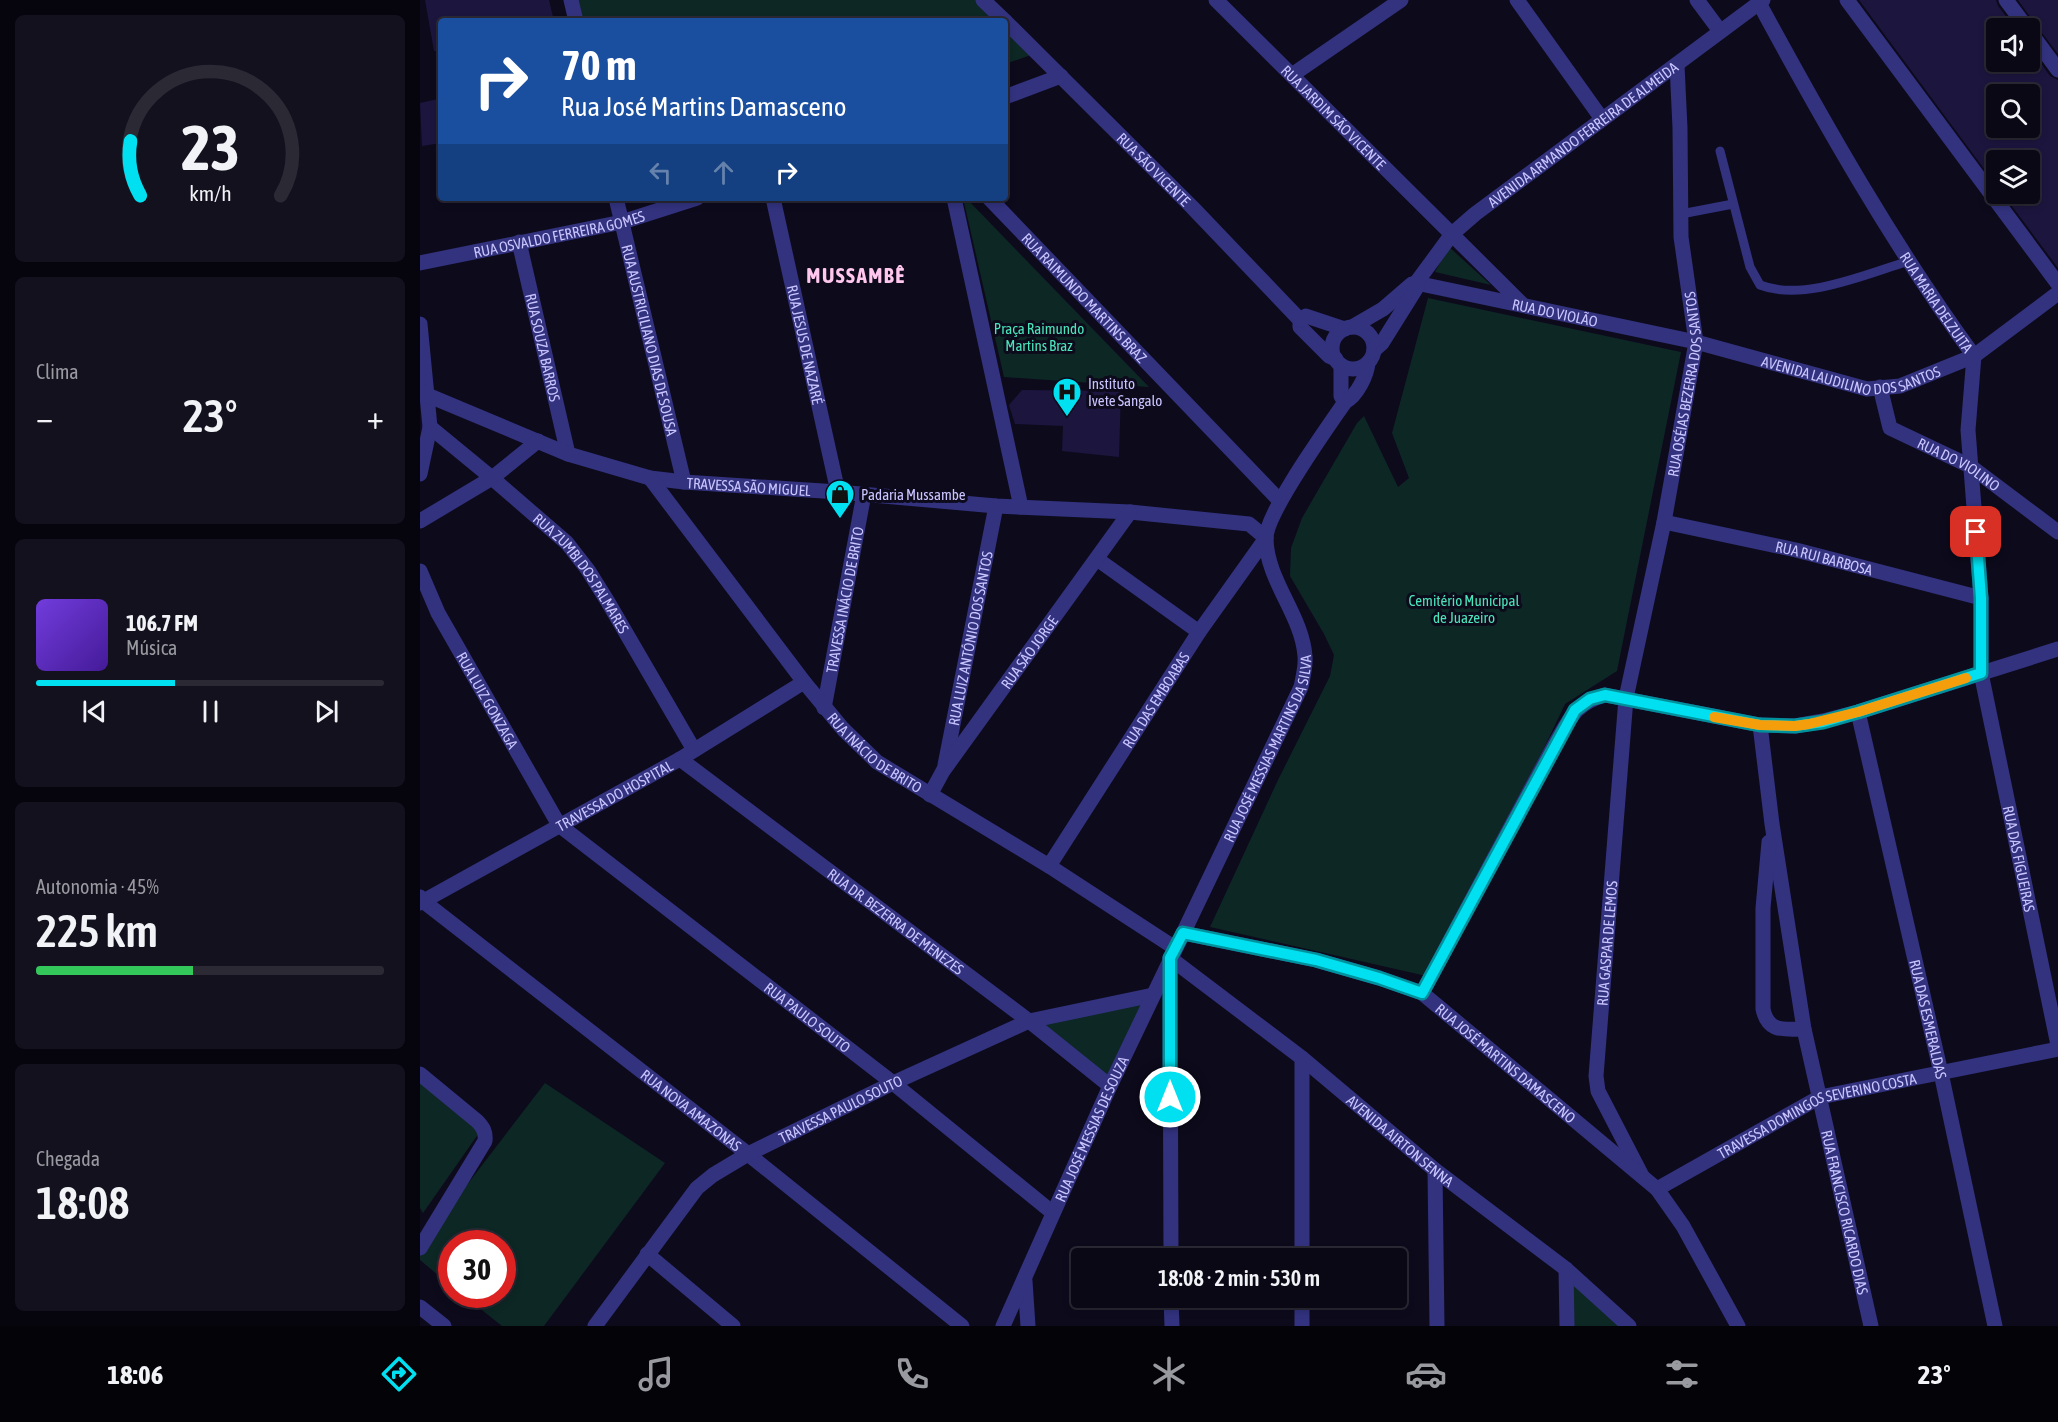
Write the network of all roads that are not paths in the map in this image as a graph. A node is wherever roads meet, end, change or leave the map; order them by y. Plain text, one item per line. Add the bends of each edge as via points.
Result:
1 (571, 0) edge
2 (983, 0) edge
3 (1216, 0) edge
4 (1401, 0) edge
5 (1517, 0) edge
6 (1697, 0) edge
7 (1847, 0) edge
8 (2006, 0) edge
9 (1761, 2) edge
10 (575, 18) edge
11 (1002, 18) edge
12 (2019, 18) edge
13 (1008, 24) edge
14 (1720, 31) junction
15 (2040, 46) edge
16 (1677, 65) junction
17 (2058, 70) edge
18 (1292, 75) junction
19 (1061, 76) junction
20 (1008, 96) edge
21 (1602, 118) junction
22 (1720, 151) dead end
23 (617, 201) edge
24 (688, 201) edge
25 (774, 201) edge
26 (955, 201) edge
27 (991, 201) edge
28 (1734, 204) junction
29 (1681, 214) junction
30 (622, 222) junction
31 (1452, 234) junction
32 (519, 242) junction
33 (1908, 261) junction
34 (420, 263) edge
35 (1416, 283) junction
36 (2058, 284) edge
37 (2058, 293) edge
38 (1522, 304) junction
39 (1300, 320) junction
40 (420, 324) edge
41 (1348, 328) junction
42 (1696, 342) junction
43 (1371, 356) junction
44 (1974, 356) junction
45 (1339, 362) junction
46 (1880, 387) junction
47 (424, 394) edge
48 (1345, 402) junction
49 (429, 427) junction
50 (538, 441) junction
51 (568, 454) junction
52 (1971, 466) junction
53 (420, 474) edge
54 (492, 478) junction
55 (650, 478) junction
56 (684, 482) junction
57 (838, 492) junction
58 (864, 494) junction
59 (1280, 501) junction
60 (996, 506) junction
61 (1021, 507) junction
62 (1130, 512) junction
63 (420, 521) edge
64 (1664, 522) junction
65 (2058, 532) edge
66 (1266, 538) junction
67 (1097, 559) junction
68 (420, 571) edge
69 (1981, 598) junction
70 (1199, 632) junction
71 (2058, 649) edge
72 (1981, 673) junction
73 (804, 682) junction
74 (1626, 698) junction
75 (825, 708) junction
76 (1858, 712) junction
77 (1760, 725) junction
78 (694, 750) junction
79 (680, 759) junction
80 (943, 771) junction
81 (930, 795) junction
82 (1772, 824) junction
83 (559, 825) junction
84 (1049, 866) junction
85 (421, 900) edge
86 (1183, 933) junction
87 (1172, 953) junction
88 (1422, 993) junction
89 (1153, 995) junction
90 (1029, 1021) junction
91 (1804, 1029) junction
92 (2058, 1047) edge
93 (1302, 1059) junction
94 (1941, 1073) junction
95 (420, 1074) edge
96 (893, 1083) junction
97 (1110, 1086) junction
98 (1820, 1096) junction
99 (748, 1154) junction
100 (1435, 1170) junction
101 (1642, 1176) junction
102 (1657, 1190) junction
103 (1053, 1213) junction
104 (421, 1243) edge
105 (1171, 1248) edge
106 (1302, 1248) edge
107 (647, 1254) junction
108 (1566, 1269) junction
109 (1025, 1281) junction
110 (420, 1307) edge
111 (1171, 1308) edge
112 (1302, 1308) edge
113 (444, 1326) edge
114 (595, 1326) edge
115 (733, 1326) edge
116 (962, 1326) edge
117 (1003, 1326) edge
118 (1028, 1326) edge
119 (1172, 1326) edge
120 (1302, 1326) edge
121 (1437, 1326) edge
122 (1567, 1326) edge
123 (1629, 1326) edge
124 (1738, 1326) edge
125 (1871, 1326) edge
126 (1995, 1326) edge

1 - 10 street
2 - 11 street, RUA SÃO VICENTE
3 - 18 street, RUA JARDIM SÃO VICENTE
4 - 18 street
5 - 21 street
6 - 14 street
7 - 36 street
8 - 12 street
9 - 14 street, AVENIDA ARMANDO FERREIRA DE ALMEIDA
9 - 33 street, RUA MARIA DELZUITA via 1829,130
13 - 19 street, RUA SÃO VICENTE
14 - 16 street, AVENIDA ARMANDO FERREIRA DE ALMEIDA
15 - 17 street
16 - 21 street, AVENIDA ARMANDO FERREIRA DE ALMEIDA
16 - 29 street, RUA OSÉIAS BEZERRA DOS SANTOS
18 - 31 street, RUA JARDIM SÃO VICENTE
19 - 20 street
19 - 39 street, RUA SÃO VICENTE
21 - 31 street, AVENIDA ARMANDO FERREIRA DE ALMEIDA
22 - 28 lane
23 - 30 street, RUA AUSTRICILIANO DIAS DE SOUSA
24 - 30 street, RUA OSVALDO FERREIRA GOMES
25 - 57 street, RUA JESUS DE NAZARÉ
26 - 61 street
27 - 59 street, RUA RAIMUNDO MARTINS BRAZ
28 - 29 lane
28 - 33 lane via 1750,267 1757,282 1766,287 1822,287
29 - 42 street, RUA OSÉIAS BEZERRA DOS SANTOS
30 - 32 street, RUA OSVALDO FERREIRA GOMES
30 - 56 street, RUA AUSTRICILIANO DIAS DE SOUSA
31 - 35 street, AVENIDA ARMANDO FERREIRA DE ALMEIDA
31 - 38 street, RUA JARDIM SÃO VICENTE
32 - 34 street, RUA OSVALDO FERREIRA GOMES
32 - 51 street, RUA SOUZA BARROS
33 - 44 street, RUA MARIA DELZUITA
35 - 38 street, RUA DO VIOLÃO
35 - 41 street via 1372,316
35 - 43 street via 1382,344
37 - 44 street, AVENIDA LAUDILINO DOS SANTOS
38 - 42 street, RUA DO VIOLÃO
39 - 41 street via 1306,316
39 - 45 street, RUA SÃO VICENTE via 1300,327
40 - 47 street
41 - 43 street via 1366,331 1371,336
41 - 45 street via 1334,339 1333,353
42 - 46 street, AVENIDA LAUDILINO DOS SANTOS via 1867,389
42 - 64 street, RUA OSÉIAS BEZERRA DOS SANTOS
43 - 45 street via 1355,369
43 - 48 street via 1367,373
44 - 46 street, AVENIDA LAUDILINO DOS SANTOS via 1900,386
44 - 52 street, RUA MARIA DELZUITA via 1968,430
45 - 48 street via 1341,396
46 - 52 street, RUA DO VIOLINO via 1890,428
47 - 49 street
47 - 50 street, TRAVESSA SÃO MIGUEL
48 - 59 street
49 - 53 street
49 - 54 street, RUA ZUMBI DOS PALMARES
50 - 51 street, TRAVESSA SÃO MIGUEL
50 - 54 street
51 - 55 street, TRAVESSA SÃO MIGUEL
52 - 65 street, RUA DO VIOLINO
52 - 69 street, RUA MARIA DELZUITA
54 - 63 street
54 - 78 street, RUA ZUMBI DOS PALMARES via 567,543 588,570
55 - 56 street, TRAVESSA SÃO MIGUEL
55 - 73 street, RUA INÁCIO DE BRITO
56 - 57 street, TRAVESSA SÃO MIGUEL
57 - 58 street, TRAVESSA SÃO MIGUEL
58 - 60 street, TRAVESSA SÃO MIGUEL
58 - 75 street, TRAVESSA INÁCIO DE BRITO
59 - 66 street
60 - 61 street, TRAVESSA SÃO MIGUEL
60 - 80 street, RUA LUIZ ANTÔNIO DOS SANTOS
61 - 62 street, TRAVESSA SÃO MIGUEL
62 - 66 street, TRAVESSA SÃO MIGUEL via 1249,524
62 - 67 street, RUA SÃO JORGE
64 - 69 street, RUA RUI BARBOSA via 1796,550
64 - 74 street, RUA OSÉIAS BEZERRA DOS SANTOS
66 - 70 street, RUA DAS EMBOABAS
66 - 86 street, RUA JOSÉ MESSIAS MARTINS DA SILVA via 1273,571 1305,655 1301,687
67 - 70 street
67 - 80 street, RUA SÃO JORGE
68 - 83 street, RUA LUIZ GONZAGA via 438,613
69 - 72 street, RUA MARIA DELZUITA
70 - 84 street, RUA DAS EMBOABAS
71 - 72 street
72 - 76 street
72 - 92 street, RUA DAS FIGUEIRAS
73 - 75 street, RUA INÁCIO DE BRITO
73 - 78 street, TRAVESSA DO HOSPITAL
74 - 77 street
74 - 88 street via 1605,695 1590,699 1575,710
74 - 101 street, RUA GASPAR DE LEMOS via 1596,1076 1598,1091
75 - 81 street, RUA INÁCIO DE BRITO via 877,762
76 - 77 street via 1795,726
76 - 94 street, RUA DAS ESMERALDAS
77 - 82 street, RUA FRANCISCO RICARDO DIAS
78 - 79 street, TRAVESSA DO HOSPITAL
79 - 83 street, TRAVESSA DO HOSPITAL
79 - 90 street, RUA DR. BEZERRA DE MENEZES
80 - 81 street, RUA SÃO JORGE
81 - 84 street, RUA INÁCIO DE BRITO
82 - 91 street, RUA FRANCISCO RICARDO DIAS
82 - 91 street, RUA FRANCISCO RICARDO DIAS via 1763,908 1763,1009 1770,1025
83 - 85 street, TRAVESSA DO HOSPITAL
83 - 96 street, RUA PAULO SOUTO
84 - 87 street, RUA INÁCIO DE BRITO
85 - 99 street, RUA NOVA AMAZONAS
86 - 87 street, RUA JOSÉ MESSIAS DE SOUZA
86 - 88 street, RUA JOSÉ MARTINS DAMASCENO via 1316,960
87 - 89 street, RUA JOSÉ MESSIAS DE SOUZA
87 - 93 street, AVENIDA AIRTON SENNA
87 - 105 street
88 - 101 street, RUA JOSÉ MARTINS DAMASCENO
89 - 90 street, TRAVESSA PAULO SOUTO
89 - 97 street, RUA JOSÉ MESSIAS DE SOUZA
90 - 96 street, TRAVESSA PAULO SOUTO
90 - 97 street, RUA DR. BEZERRA DE MENEZES
91 - 98 street, RUA FRANCISCO RICARDO DIAS
92 - 94 street, TRAVESSA DOMINGOS SEVERINO COSTA
93 - 100 street, AVENIDA AIRTON SENNA
93 - 106 street
94 - 98 street, TRAVESSA DOMINGOS SEVERINO COSTA
94 - 126 street, RUA DAS ESMERALDAS
95 - 104 street via 477,1121 485,1141
96 - 99 street, TRAVESSA PAULO SOUTO
96 - 103 street, RUA PAULO SOUTO
97 - 103 street, RUA JOSÉ MESSIAS DE SOUZA
98 - 102 street, TRAVESSA DOMINGOS SEVERINO COSTA
98 - 125 street, RUA FRANCISCO RICARDO DIAS
99 - 107 street, TRAVESSA PAULO SOUTO via 697,1188
99 - 116 street, RUA NOVA AMAZONAS
100 - 108 street, AVENIDA AIRTON SENNA
100 - 121 street
101 - 102 street, RUA JOSÉ MARTINS DAMASCENO
102 - 124 street, RUA JOSÉ MARTINS DAMASCENO via 1683,1226
103 - 109 street, RUA JOSÉ MESSIAS DE SOUZA
107 - 114 street, TRAVESSA PAULO SOUTO
107 - 115 street
108 - 122 street
108 - 123 street, AVENIDA AIRTON SENNA
109 - 117 street, RUA JOSÉ MESSIAS DE SOUZA
109 - 118 street
110 - 113 street
111 - 119 street
112 - 120 street

